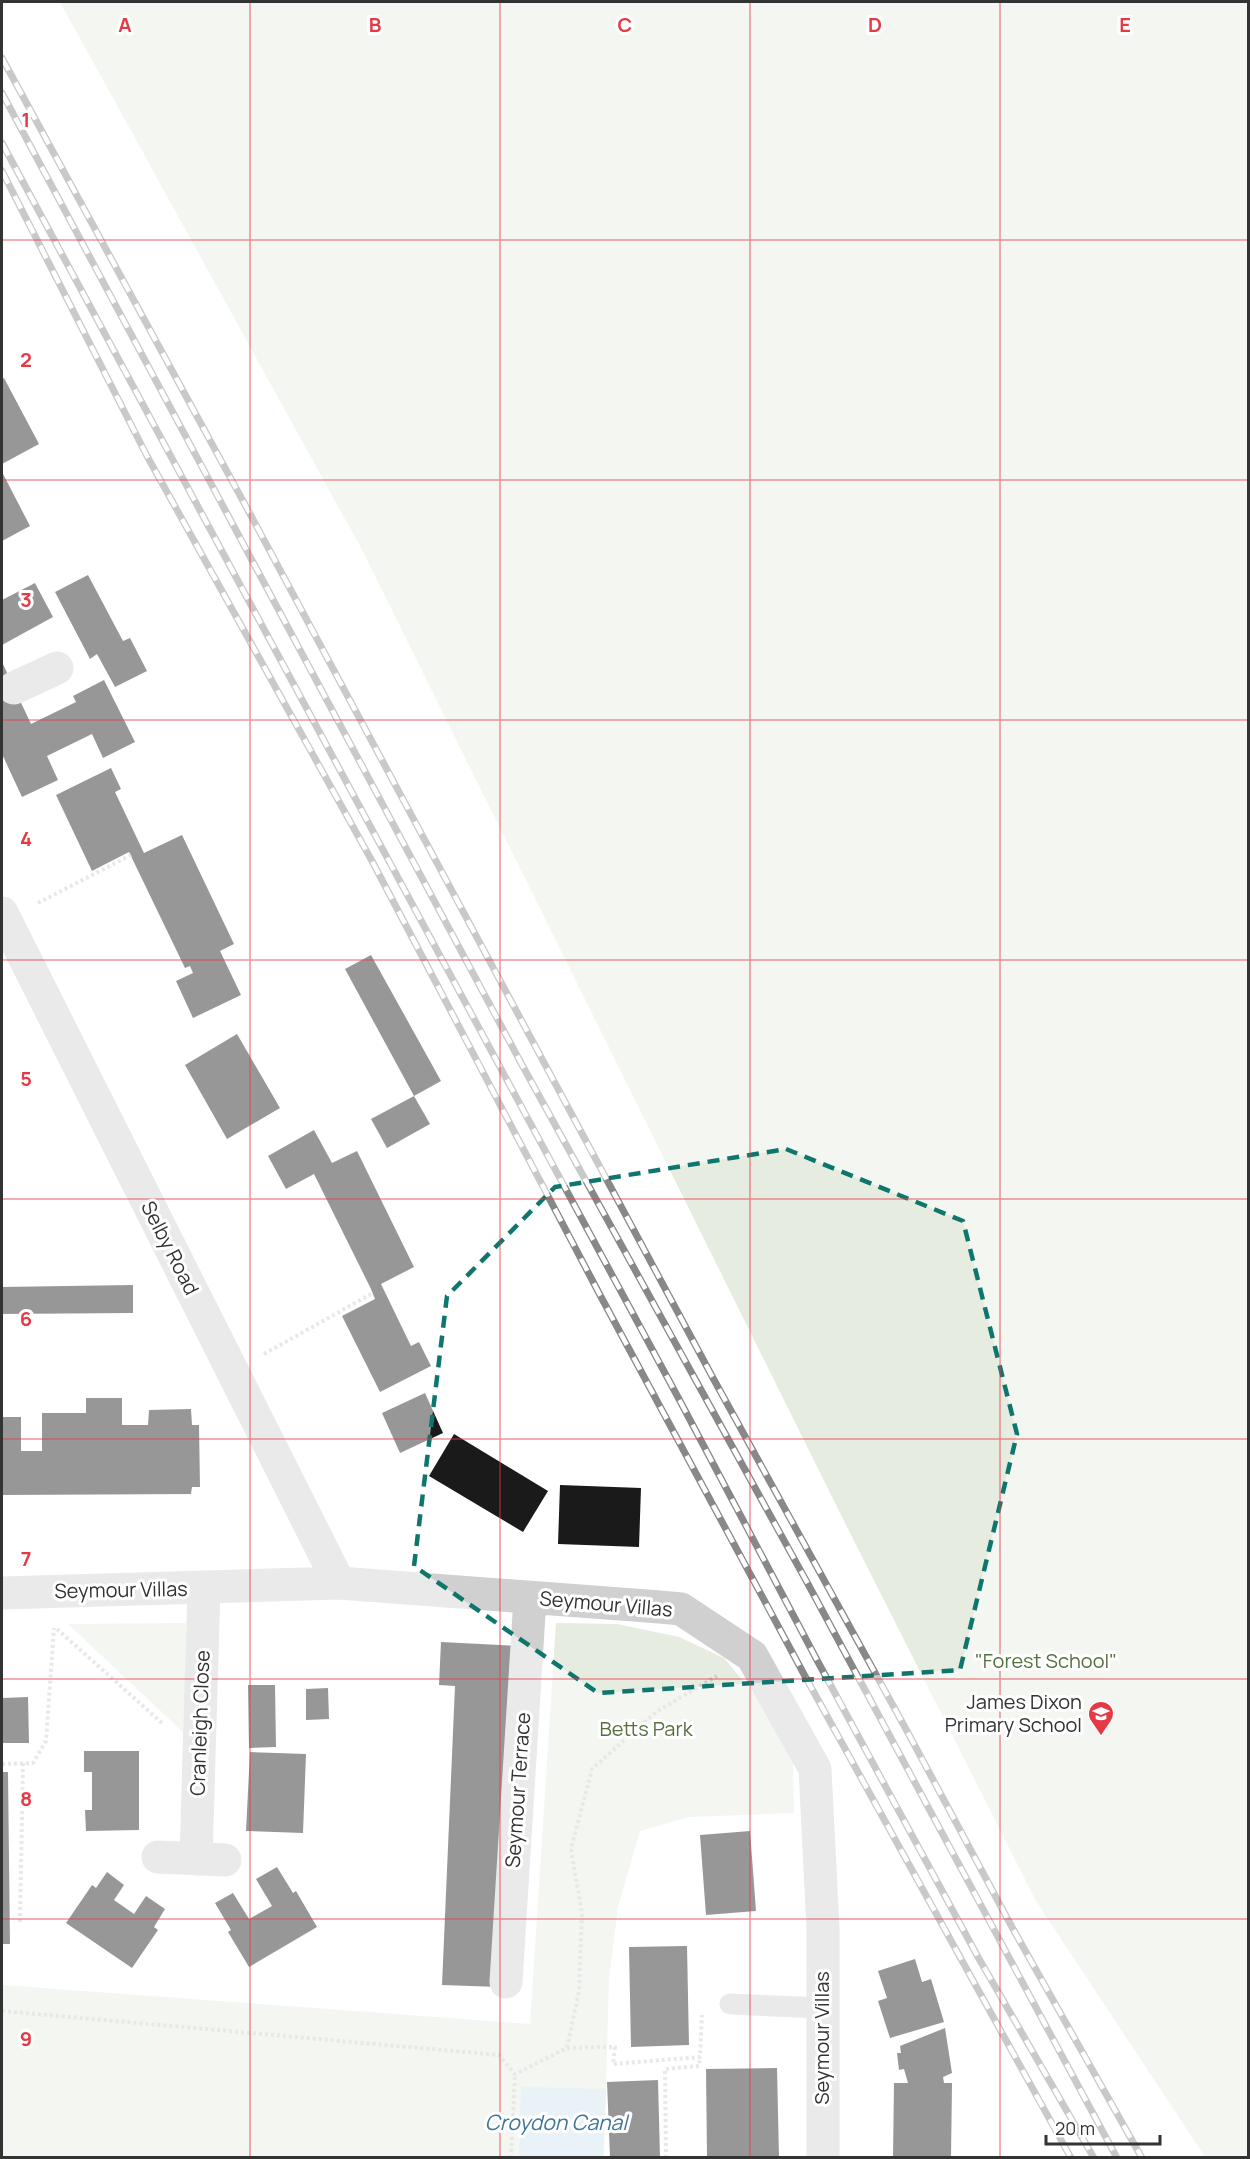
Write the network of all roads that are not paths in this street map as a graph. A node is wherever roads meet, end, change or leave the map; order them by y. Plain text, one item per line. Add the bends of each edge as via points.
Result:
1 (57, 668) dead end
2 (14, 688) dead end
3 (3, 916) edge
4 (339, 1583) junction
5 (204, 1588) junction
6 (2, 1593) edge
7 (530, 1598) junction
8 (158, 1857) dead end
9 (506, 1982) dead end
10 (730, 2004) road end
11 (822, 2008) junction
12 (823, 2157) edge

1 - 2 street
3 - 4 street, Selby Road
4 - 5 street, Seymour Villas
4 - 7 street, Seymour Villas
5 - 6 street, Seymour Villas
5 - 8 street, Cranleigh Close via 199,1756 211,1859
7 - 9 street, Seymour Terrace
7 - 11 street, Seymour Villas via 681,1609 752,1656 815,1770 823,1928
10 - 11 lane
11 - 12 street, Seymour Villas

